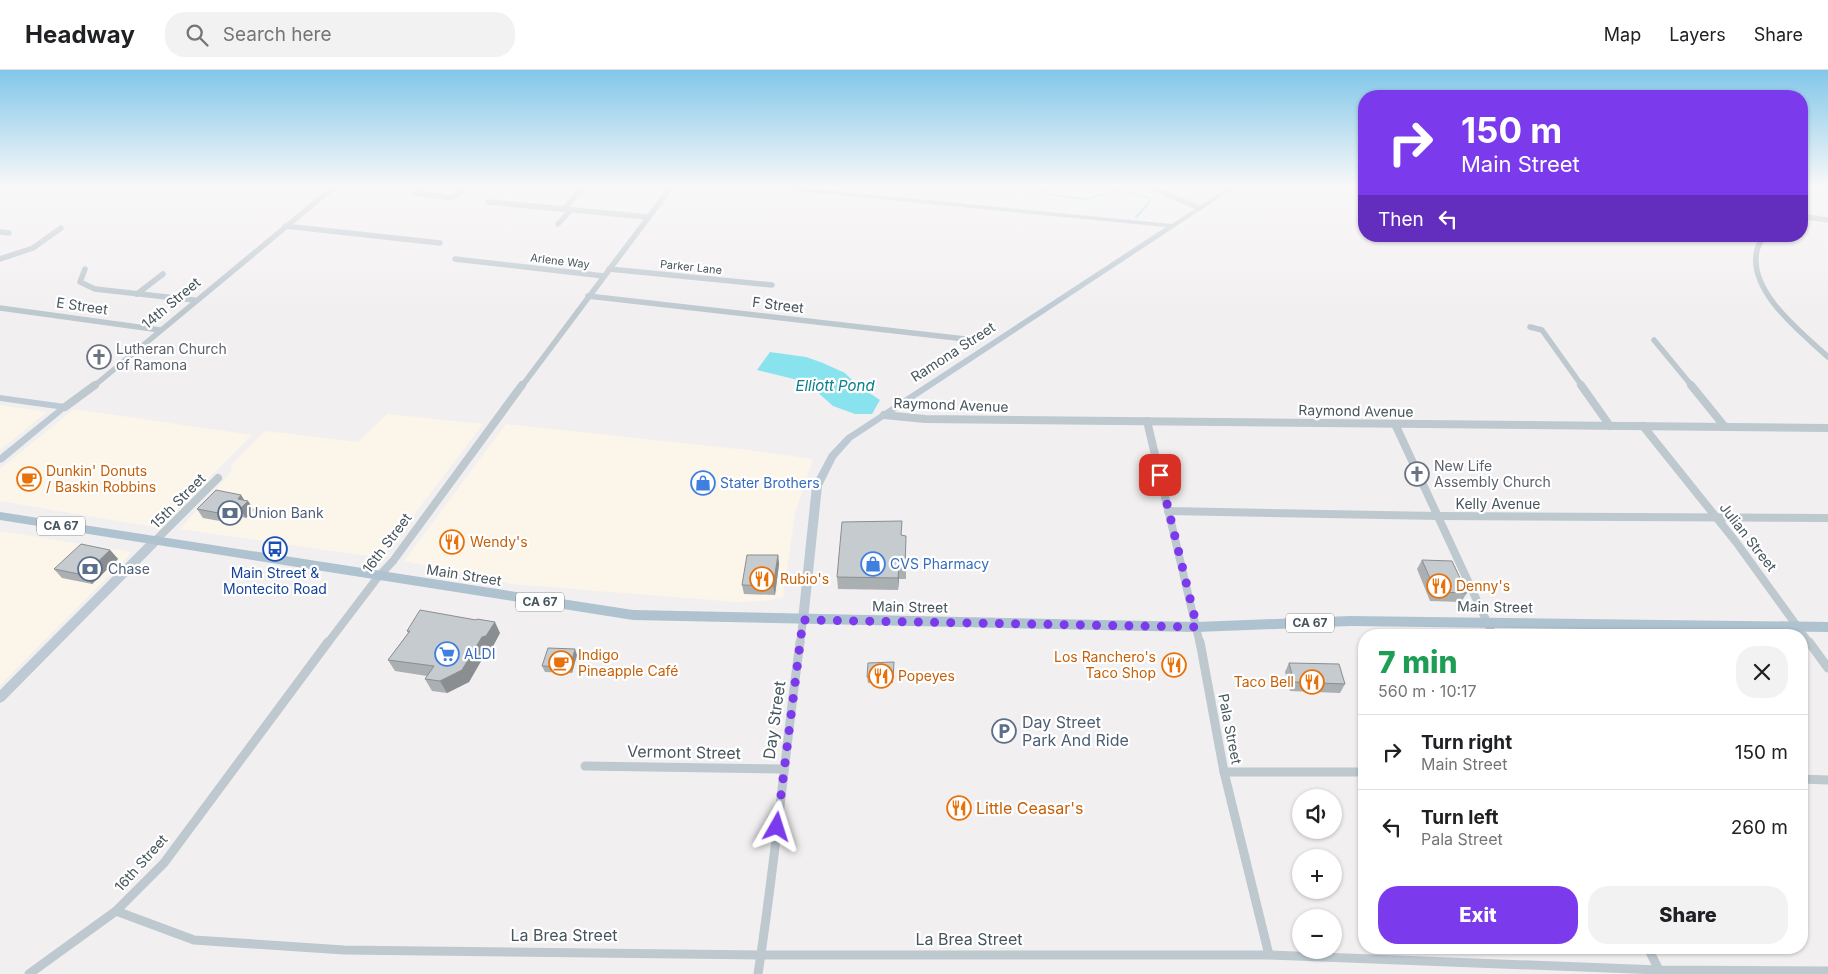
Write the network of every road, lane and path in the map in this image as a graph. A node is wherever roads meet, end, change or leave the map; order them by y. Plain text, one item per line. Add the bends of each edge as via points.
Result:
1 (61, 228) dead end
2 (282, 228) edge
3 (305, 228) edge
4 (640, 228) edge
5 (1170, 228) edge
6 (0, 232) edge
7 (9, 233) dead end
8 (1761, 242) edge
9 (440, 243) dead end
10 (0, 259) edge
11 (455, 259) dead end
12 (609, 269) junction
13 (86, 270) dead end
14 (163, 274) dead end
15 (604, 276) junction
16 (772, 285) dead end
17 (137, 294) junction
18 (588, 296) junction
19 (194, 300) junction
20 (0, 308) edge
21 (1530, 327) dead end
22 (160, 330) junction
23 (965, 339) dead end
24 (1654, 340) dead end
25 (1828, 357) edge
26 (0, 398) edge
27 (65, 407) junction
28 (884, 415) junction
29 (1147, 421) junction
30 (1395, 424) junction
31 (1610, 426) junction
32 (1643, 426) junction
33 (1725, 427) junction
34 (1828, 428) edge
35 (0, 460) edge
36 (218, 478) dead end
37 (1168, 511) junction
38 (0, 516) edge
39 (1438, 516) junction
40 (1716, 518) junction
41 (1828, 518) edge
42 (155, 541) junction
43 (378, 577) junction
44 (803, 620) junction
45 (1486, 621) junction
46 (1197, 627) junction
47 (1799, 628) junction
48 (1828, 628) edge
49 (1490, 629) edge
50 (1808, 640) edge
51 (1828, 668) edge
52 (0, 698) edge
53 (585, 766) dead end
54 (783, 769) junction
55 (1224, 772) junction
56 (1358, 772) edge
57 (1808, 779) edge
58 (1828, 780) edge
59 (116, 910) junction
60 (1651, 954) edge
61 (761, 955) junction
62 (1269, 955) junction
63 (1828, 971) edge
64 (1660, 972) edge
65 (30, 974) edge
66 (758, 974) edge

1 - 10 street via 36,246
2 - 19 street, 14th Street
3 - 9 street
4 - 12 street, 16th Street
5 - 28 main road, Ramona Street
6 - 7 street
8 - 25 street via 1756,259 1763,289
11 - 15 street, Arlene Way
12 - 15 street, 16th Street
12 - 16 street, Parker Lane
13 - 17 street via 80,282 84,286
14 - 17 street
15 - 18 street, 16th Street
17 - 19 street
18 - 23 street, F Street
18 - 43 street, 16th Street
19 - 22 street, 14th Street
20 - 22 street, E Street
21 - 31 street via 1542,330
22 - 27 street, 14th Street
24 - 33 street
26 - 27 main road
27 - 35 main road, 14th Street
28 - 29 street, Raymond Avenue via 925,419
28 - 44 main road, Ramona Street via 849,438 832,456 817,486
29 - 30 street, Raymond Avenue
29 - 37 street, Pala Street
30 - 31 street, Raymond Avenue
30 - 39 street
31 - 32 street, Raymond Avenue
32 - 33 street, Raymond Avenue
32 - 40 street, Julian Street
33 - 34 street, Raymond Avenue
36 - 42 street, 15th Street
37 - 39 street, Kelly Avenue
37 - 46 street, Pala Street
38 - 42 main road, Main Street / CA 67
39 - 40 street, Kelly Avenue
39 - 45 street
40 - 41 street, Kelly Avenue
40 - 47 street, Julian Street
42 - 43 main road, Main Street / CA 67
42 - 52 main road
43 - 44 main road, Main Street / CA 67 via 633,615
43 - 59 street, 16th Street via 164,863
44 - 46 main road, Main Street / CA 67
44 - 54 street, Day Street
45 - 46 main road, Main Street / CA 67 via 1350,621
45 - 47 main road, Main Street / CA 67
45 - 49 street
46 - 55 street, Pala Street
47 - 48 main road, Main Street / CA 67
50 - 51 street, Julian Street
53 - 54 street, Vermont Street
54 - 61 street, Day Street
55 - 56 street
55 - 62 street, Pala Street
57 - 58 street
59 - 61 street, La Brea Street via 194,940 344,950
59 - 65 street
60 - 64 street
61 - 62 street, La Brea Street
61 - 66 street, Day Street
62 - 64 street, La Brea Street
63 - 64 street, La Brea Street

